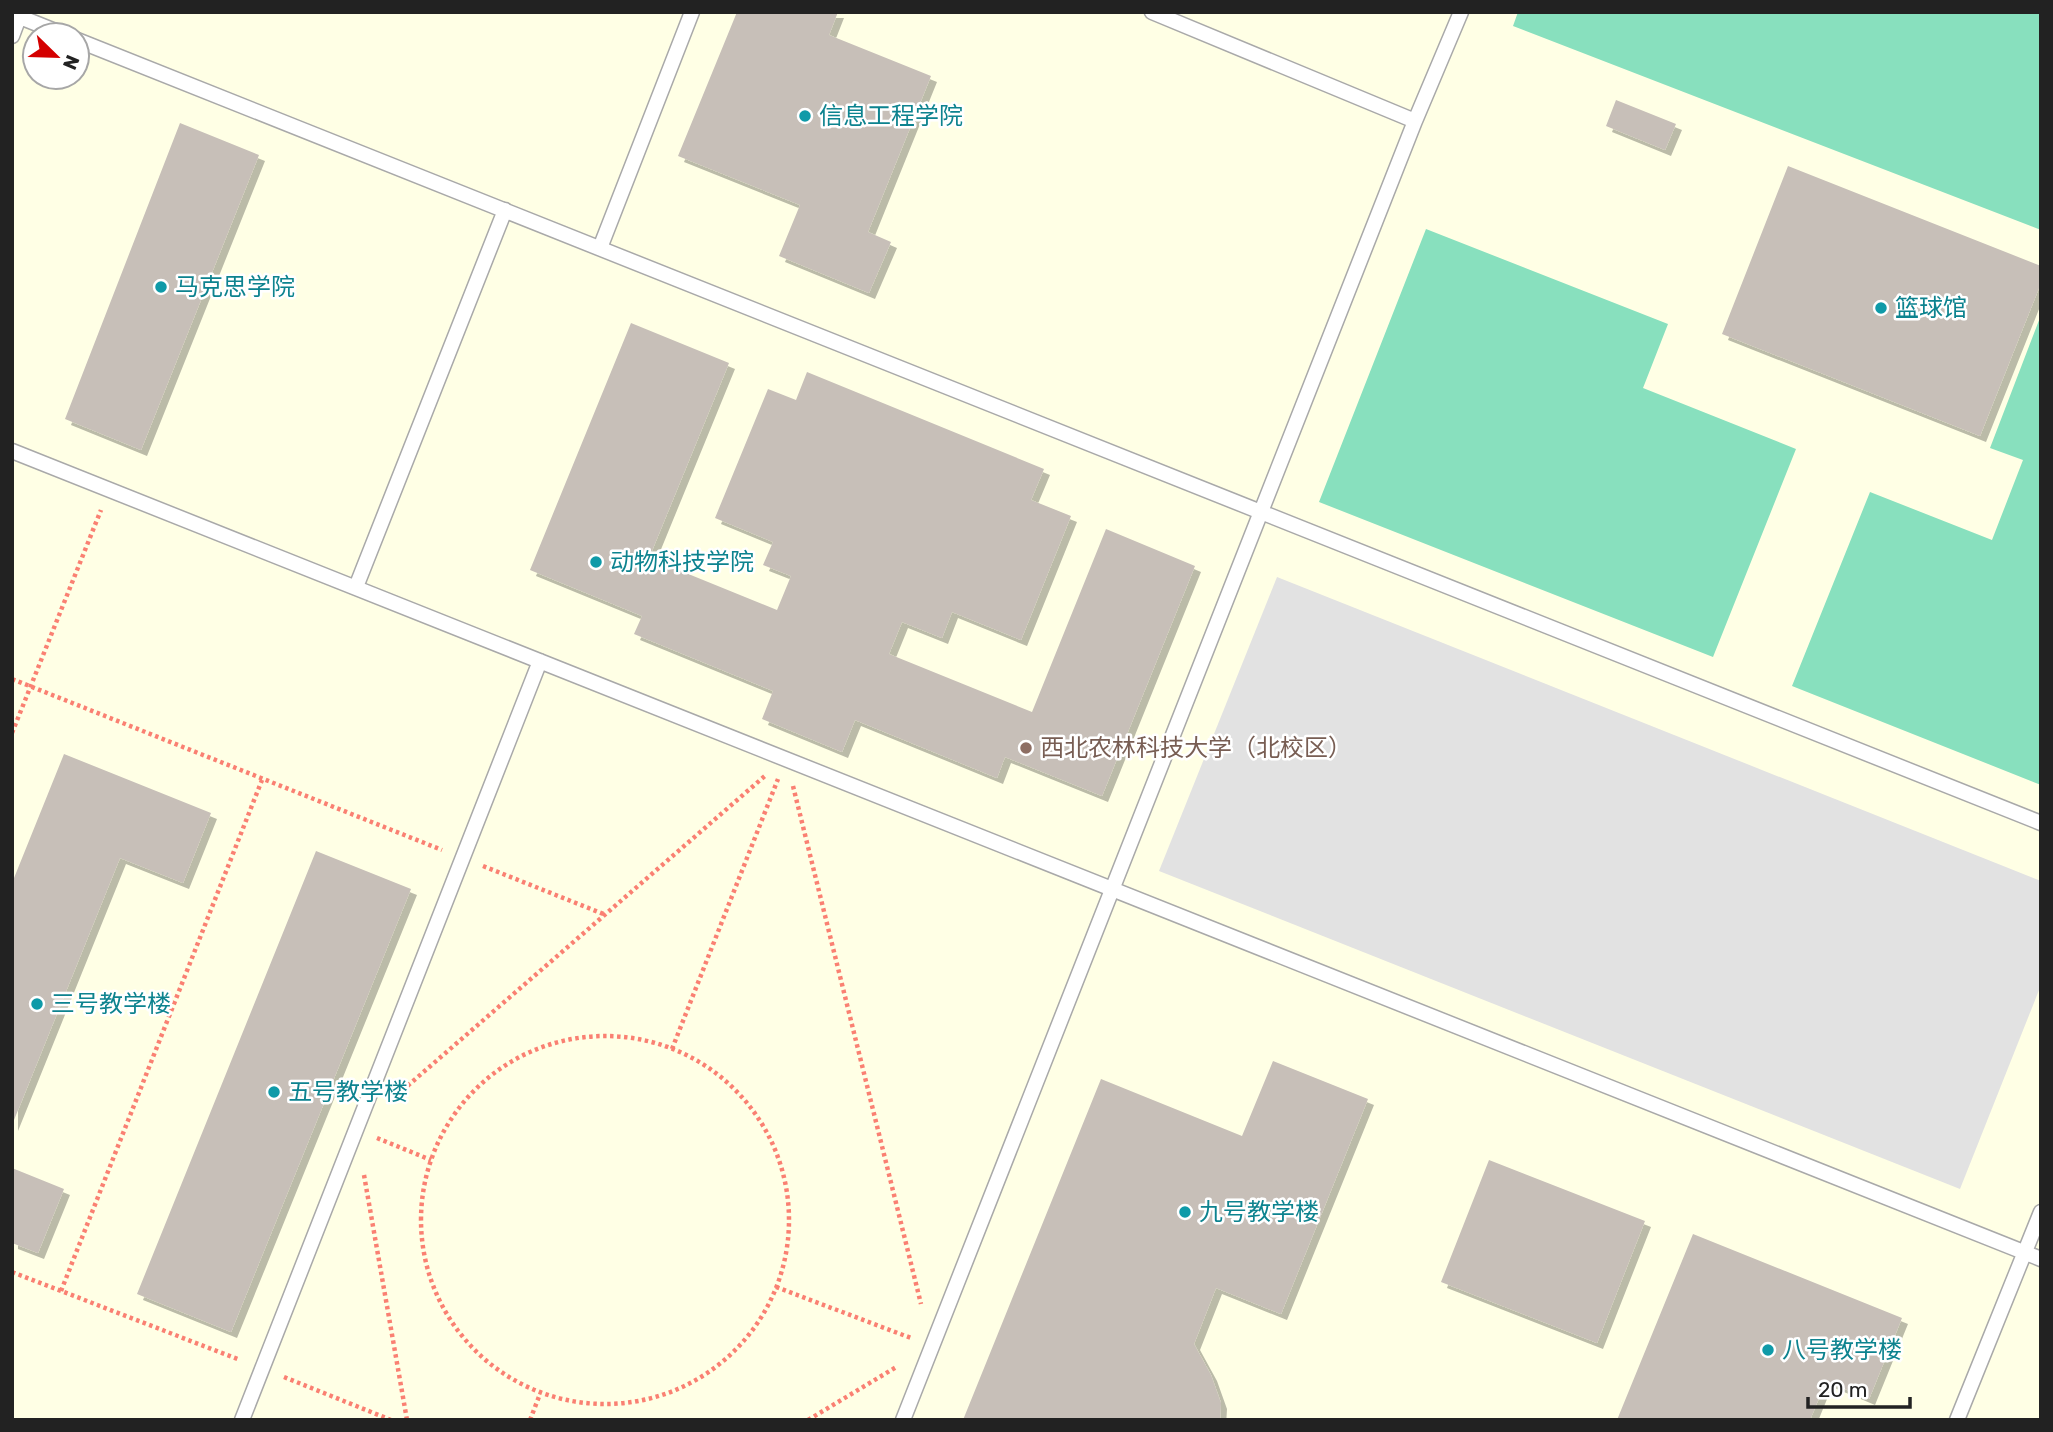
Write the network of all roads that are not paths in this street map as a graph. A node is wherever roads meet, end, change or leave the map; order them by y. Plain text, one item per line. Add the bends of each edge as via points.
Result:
1 (692, 12) edge
2 (1152, 12) edge
3 (1461, 12) edge
4 (20, 15) edge
5 (12, 36) edge
6 (91, 46) edge
7 (1415, 121) junction
8 (505, 210) junction
9 (600, 248) junction
10 (12, 451) edge
11 (1261, 512) junction
12 (356, 587) junction
13 (540, 661) junction
14 (2041, 823) edge
15 (1112, 889) junction
16 (2041, 1212) edge
17 (2025, 1252) junction
18 (2041, 1259) edge
19 (242, 1420) edge
20 (903, 1420) edge
21 (1957, 1420) edge

1 - 9 lane
2 - 7 lane
3 - 7 lane
4 - 5 lane
6 - 8 lane
7 - 11 lane
8 - 9 lane
8 - 12 lane
9 - 11 lane
10 - 12 lane
11 - 14 lane
11 - 15 lane
12 - 13 lane
13 - 15 lane
13 - 19 lane
15 - 17 lane
15 - 20 lane
16 - 17 lane
17 - 18 lane
17 - 21 lane

